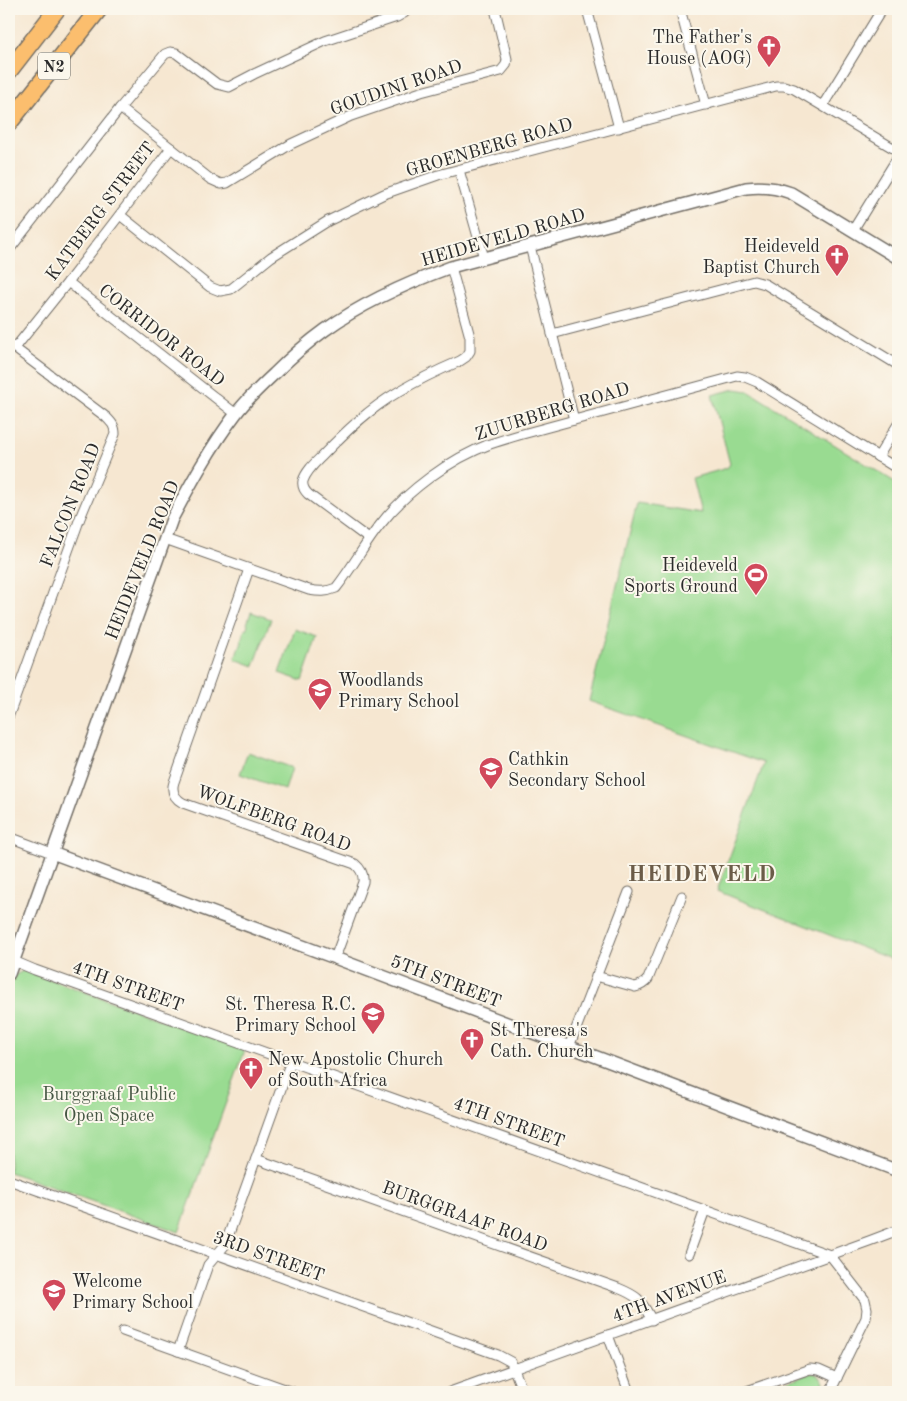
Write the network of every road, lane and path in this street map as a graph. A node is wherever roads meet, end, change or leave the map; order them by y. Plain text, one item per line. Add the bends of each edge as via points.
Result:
1 (99, 9) edge
2 (408, 9) edge
3 (495, 9) edge
4 (587, 9) edge
5 (680, 9) edge
6 (882, 9) edge
7 (53, 13) edge
8 (9, 71) edge
9 (706, 105) junction
10 (823, 105) junction
11 (120, 108) junction
12 (9, 123) edge
13 (619, 128) junction
14 (171, 148) junction
15 (898, 151) edge
16 (898, 157) edge
17 (459, 170) junction
18 (120, 215) junction
19 (853, 230) junction
20 (530, 246) junction
21 (9, 250) edge
22 (484, 258) junction
23 (898, 258) edge
24 (451, 267) junction
25 (68, 282) junction
26 (552, 334) junction
27 (12, 346) edge
28 (898, 365) edge
29 (236, 414) junction
30 (574, 420) junction
31 (898, 424) edge
32 (878, 456) junction
33 (898, 469) edge
34 (165, 539) junction
35 (370, 539) junction
36 (249, 569) junction
37 (9, 715) edge
38 (9, 837) edge
39 (52, 853) junction
40 (629, 892) dead end
41 (682, 896) dead end
42 (335, 958) junction
43 (11, 960) edge
44 (9, 974) edge
45 (596, 976) junction
46 (569, 1046) junction
47 (291, 1061) junction
48 (256, 1159) junction
49 (898, 1170) edge
50 (9, 1180) edge
51 (706, 1210) junction
52 (898, 1230) edge
53 (690, 1254) dead end
54 (217, 1255) junction
55 (830, 1255) junction
56 (652, 1320) junction
57 (123, 1331) dead end
58 (608, 1335) junction
59 (178, 1351) junction
60 (514, 1369) junction
61 (837, 1378) junction
62 (293, 1392) edge
63 (450, 1392) edge
64 (522, 1392) edge
65 (629, 1392) edge
66 (744, 1392) edge
67 (830, 1392) edge

1 - 12 highway, N2
2 - 11 street via 396,17 325,41 229,87 217,84 176,53 170,52
3 - 14 street, GOUDINI ROAD via 507,59 501,71 421,92 351,116 291,144 227,183 210,179
4 - 13 street
5 - 9 street
6 - 10 street
7 - 8 highway, N2
9 - 10 street, GROENBERG ROAD via 776,86 794,88
9 - 13 street, GROENBERG ROAD
10 - 15 street, GROENBERG ROAD
11 - 14 street, KATBERG STREET
11 - 21 street
13 - 17 street, GROENBERG ROAD
14 - 18 street, KATBERG STREET
16 - 19 street
17 - 18 street, GROENBERG ROAD via 384,194 328,221 270,256 234,288 225,291 210,287
17 - 22 street
18 - 25 street, KATBERG STREET
19 - 20 street, HEIDEVELD ROAD via 791,193 757,186
19 - 23 street, HEIDEVELD ROAD
20 - 22 street, HEIDEVELD ROAD
20 - 26 street
22 - 24 street, HEIDEVELD ROAD
24 - 29 street, HEIDEVELD ROAD via 410,283 327,328 256,391
24 - 35 street via 470,337 470,351 466,357 410,385 372,410 344,432 303,481 308,494
25 - 27 street, KATBERG STREET
25 - 29 street, CORRIDOR ROAD
26 - 28 street via 754,281 765,284
26 - 30 street
27 - 37 street, FALCON ROAD via 106,417 113,424 115,434 80,518
29 - 34 street, HEIDEVELD ROAD via 194,476
30 - 32 street, ZUURBERG ROAD via 745,376
30 - 35 street, ZUURBERG ROAD via 488,445 463,457 405,498
31 - 32 street
32 - 33 street, ZUURBERG ROAD
34 - 36 street, ZUURBERG ROAD
34 - 39 street, HEIDEVELD ROAD
35 - 36 street, ZUURBERG ROAD via 336,588 328,591 310,590
36 - 42 street, WOLFBERG ROAD via 173,791 182,803 359,867 363,882
38 - 39 street, 5TH STREET
39 - 42 street, 5TH STREET
39 - 43 street, HEIDEVELD ROAD
40 - 45 street
41 - 45 street via 644,984 635,987
42 - 46 street, 5TH STREET
43 - 44 street, HEIDEVELD ROAD
43 - 47 street, 4TH STREET
45 - 46 street
46 - 49 street, 5TH STREET
47 - 48 street
47 - 51 street, 4TH STREET
48 - 54 street via 226,1245
48 - 56 street, BURGGRAAF ROAD via 623,1290 640,1300
50 - 54 street, 3RD STREET
51 - 53 street
51 - 55 street, 4TH STREET
52 - 55 street, 4TH AVENUE
54 - 59 street via 208,1264
54 - 60 street, 3RD STREET via 498,1354 511,1362
55 - 56 street, 4TH AVENUE
55 - 61 street via 865,1300 867,1308 866,1318
56 - 58 street, 4TH AVENUE
57 - 59 street
58 - 60 street, 4TH AVENUE
58 - 65 street
59 - 62 street
60 - 63 street, 4TH AVENUE
60 - 64 street
61 - 66 street via 810,1369
61 - 67 street

